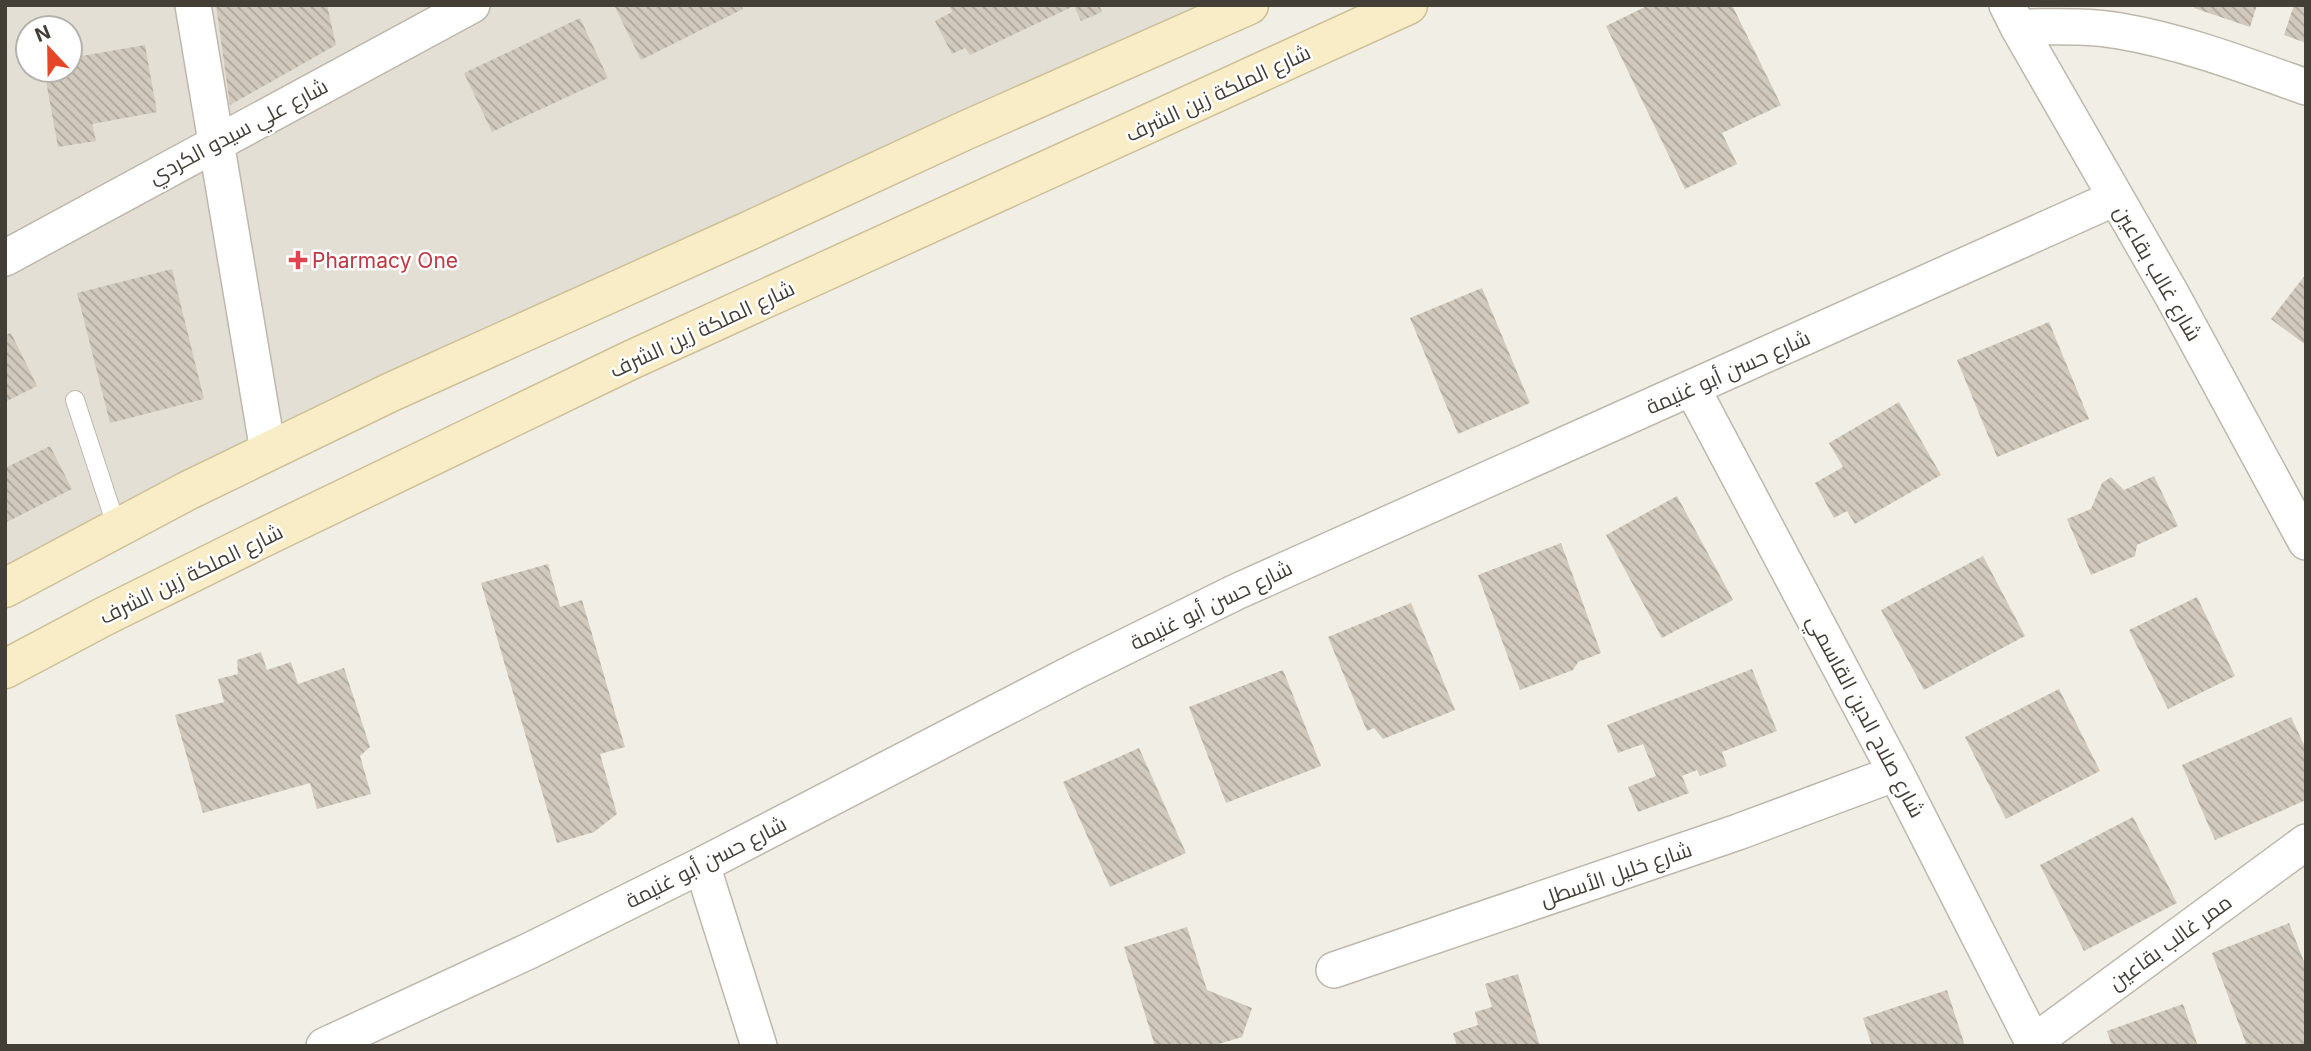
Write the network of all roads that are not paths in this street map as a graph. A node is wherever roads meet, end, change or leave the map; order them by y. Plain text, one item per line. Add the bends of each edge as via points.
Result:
1 (193, 5) edge
2 (472, 5) edge
3 (1248, 5) edge
4 (1408, 5) edge
5 (2013, 16) edge
6 (2306, 87) edge
7 (216, 143) junction
8 (2115, 198) junction
9 (5, 258) edge
10 (1692, 388) junction
11 (75, 400) dead end
12 (268, 451) junction
13 (117, 527) junction
14 (2306, 542) edge
15 (5, 588) edge
16 (5, 669) edge
17 (1896, 773) junction
18 (2306, 842) edge
19 (702, 865) junction
20 (1334, 970) dead end
21 (2034, 1044) edge
22 (324, 1046) edge
23 (759, 1046) edge

1 - 7 street
2 - 7 street, شارع علي سيدو الكردي
3 - 12 main road via 391,391
4 - 16 main road, شارع الملكة زين الشرف via 633,359 242,548
5 - 6 street via 2141,35 2216,54
5 - 8 street, شارع غالب بقاعين
7 - 9 street, شارع علي سيدو الكردي
7 - 12 street
8 - 10 street, شارع حسن أبو غنيمة
8 - 14 street, شارع غالب بقاعين
10 - 17 street, شارع صلاح الدين القاسمي
10 - 19 street, شارع حسن أبو غنيمة via 1236,592
11 - 13 lane
12 - 13 main road
13 - 15 main road
17 - 20 street, شارع خليل الأسطل
17 - 21 street, شارع صلاح الدين القاسمي
18 - 21 street, ممر غالب بقاعين
19 - 22 street, شارع حسن أبو غنيمة
19 - 23 street

